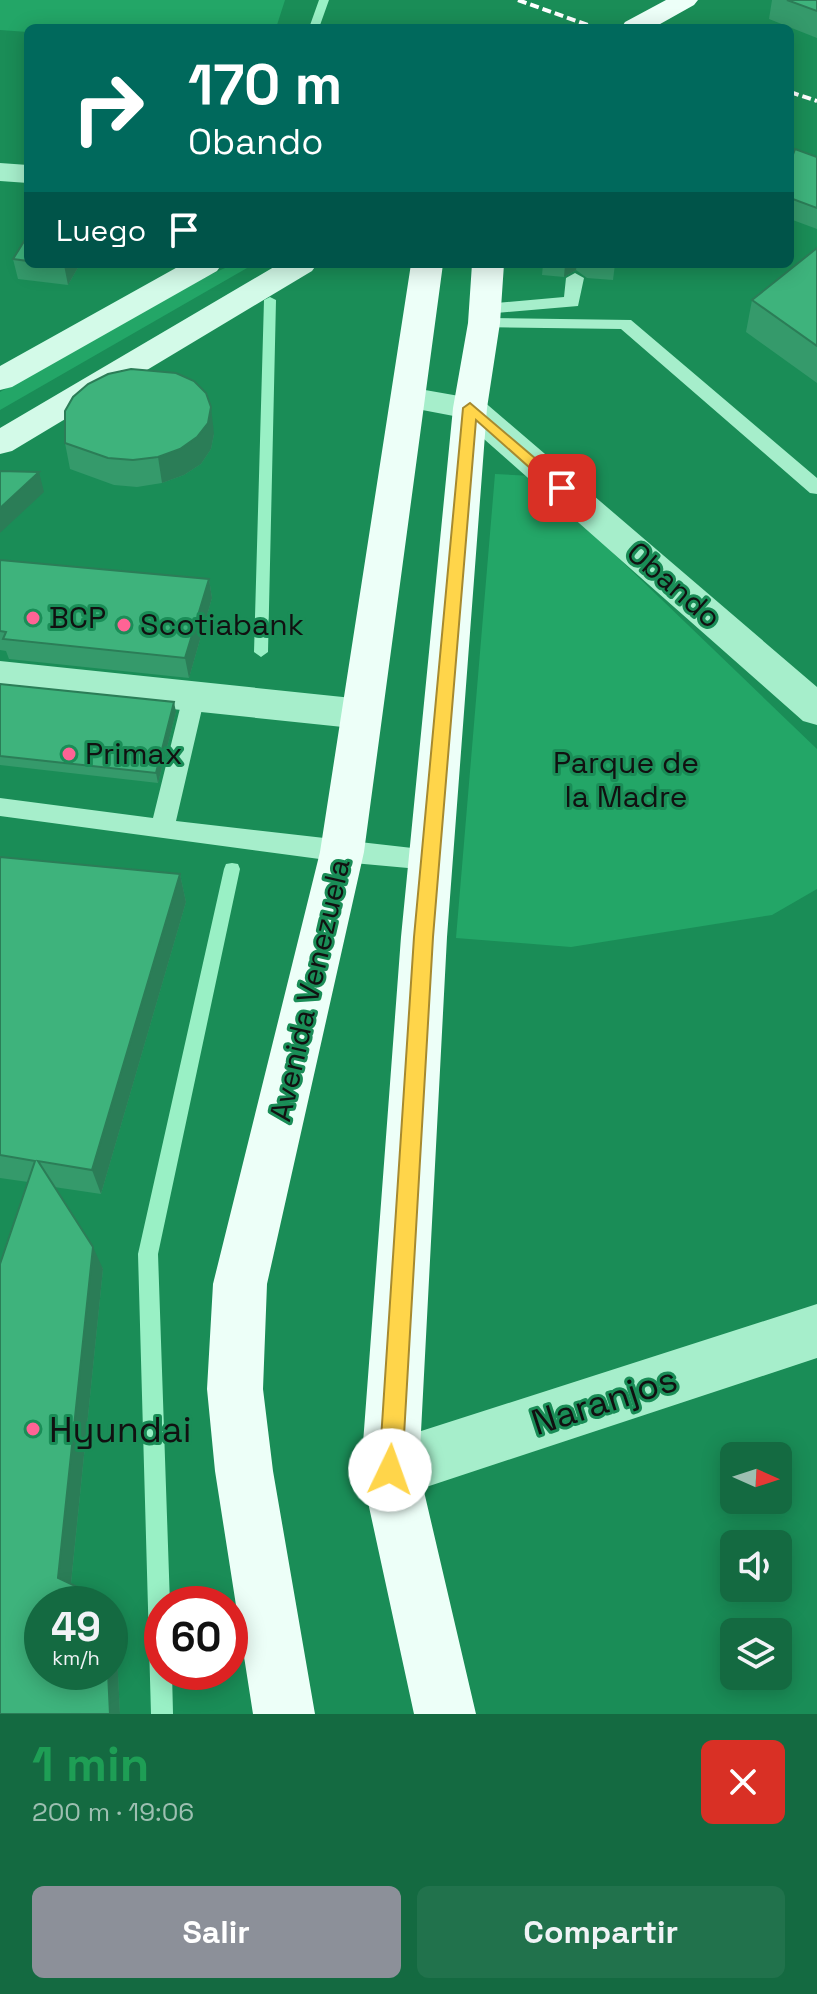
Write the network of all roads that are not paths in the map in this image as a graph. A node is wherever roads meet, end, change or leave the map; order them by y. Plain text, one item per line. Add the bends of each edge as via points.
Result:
1 (685, 0) edge
2 (641, 24) edge
3 (0, 172) edge
4 (24, 174) edge
5 (199, 268) edge
6 (294, 268) edge
7 (426, 268) edge
8 (575, 278) dead end
9 (486, 299) edge
10 (0, 380) edge
11 (408, 398) junction
12 (470, 408) junction
13 (0, 443) edge
14 (817, 488) edge
15 (0, 676) edge
16 (194, 696) junction
17 (817, 710) edge
18 (362, 714) junction
19 (0, 807) edge
20 (162, 828) junction
21 (342, 852) junction
22 (430, 860) junction
23 (817, 1331) edge
24 (390, 1470) junction
25 (284, 1714) edge
26 (445, 1714) edge

1 - 2 main road
3 - 4 street
5 - 10 main road
6 - 13 main road
7 - 11 main road, Avenida Venezuela
8 - 9 lane via 572,302
9 - 12 main road
9 - 14 lane via 625,324
11 - 12 street
11 - 18 main road, Avenida Venezuela
12 - 17 street, Obando
12 - 22 main road
15 - 16 street
16 - 18 street
16 - 20 lane
18 - 21 main road, Avenida Venezuela
19 - 20 lane
20 - 21 lane
21 - 22 lane
21 - 25 main road, Avenida Venezuela via 240,1284 235,1389
22 - 24 main road
23 - 24 street, Naranjos
24 - 26 main road

